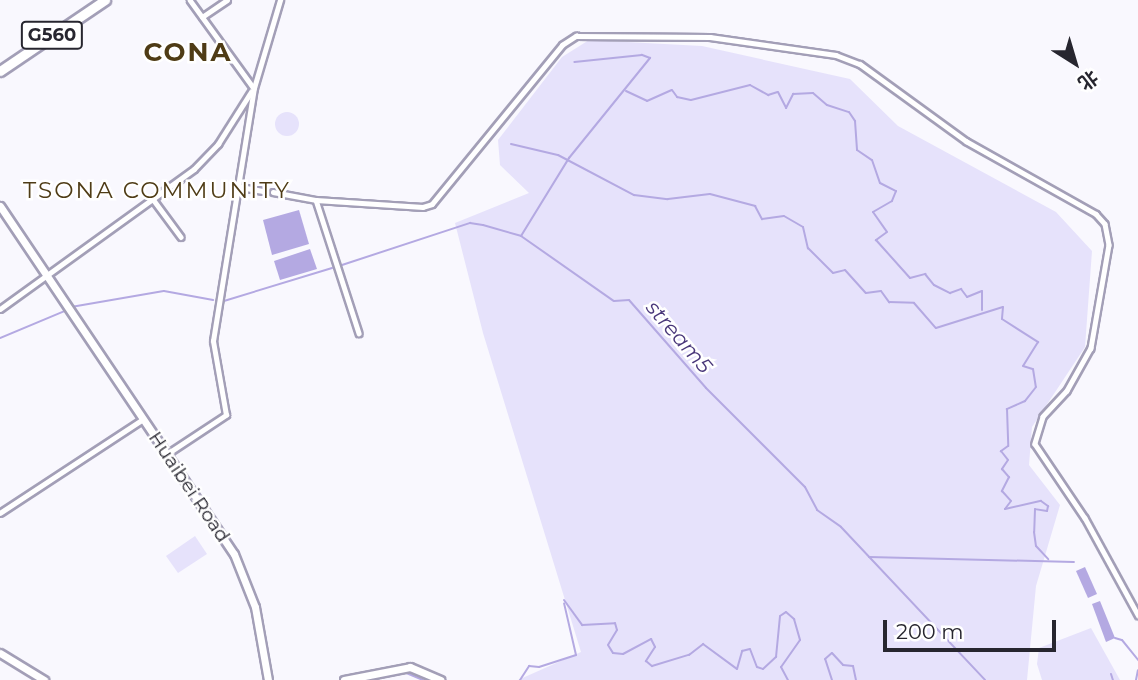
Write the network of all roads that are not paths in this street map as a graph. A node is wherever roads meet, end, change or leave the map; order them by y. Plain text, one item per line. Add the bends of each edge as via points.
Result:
1 (105, 0) edge
2 (190, 0) edge
3 (227, 0) edge
4 (280, 0) edge
5 (202, 17) junction
6 (0, 71) edge
7 (254, 88) junction
8 (234, 186) junction
9 (263, 191) dead end
10 (273, 192) dead end
11 (153, 199) junction
12 (316, 200) junction
13 (0, 206) edge
14 (181, 237) dead end
15 (47, 277) junction
16 (0, 309) edge
17 (359, 333) dead end
18 (143, 419) junction
19 (167, 454) junction
20 (0, 513) edge
21 (1138, 615) edge
22 (0, 653) edge
23 (44, 680) edge
24 (268, 680) edge
25 (344, 680) edge
26 (440, 680) edge

1 - 6 highway, G560
2 - 5 street
3 - 5 street
4 - 7 street
5 - 7 street
7 - 8 street
7 - 11 street via 210,154
8 - 9 street
8 - 19 street via 213,341 226,415
10 - 12 street
11 - 14 street
11 - 15 street
12 - 17 street
12 - 21 street via 432,204 562,44 576,36 710,37 836,55 860,64 965,141 1096,214 1105,224 1109,246 1091,348 1067,391 1043,417 1035,444 1085,518
13 - 15 street, Huaibei Road
15 - 16 street
15 - 18 street, Huaibei Road
18 - 19 street, Huaibei Road
18 - 20 street
19 - 24 street, Huaibei Road via 245,576
22 - 23 street
25 - 26 street via 410,667

